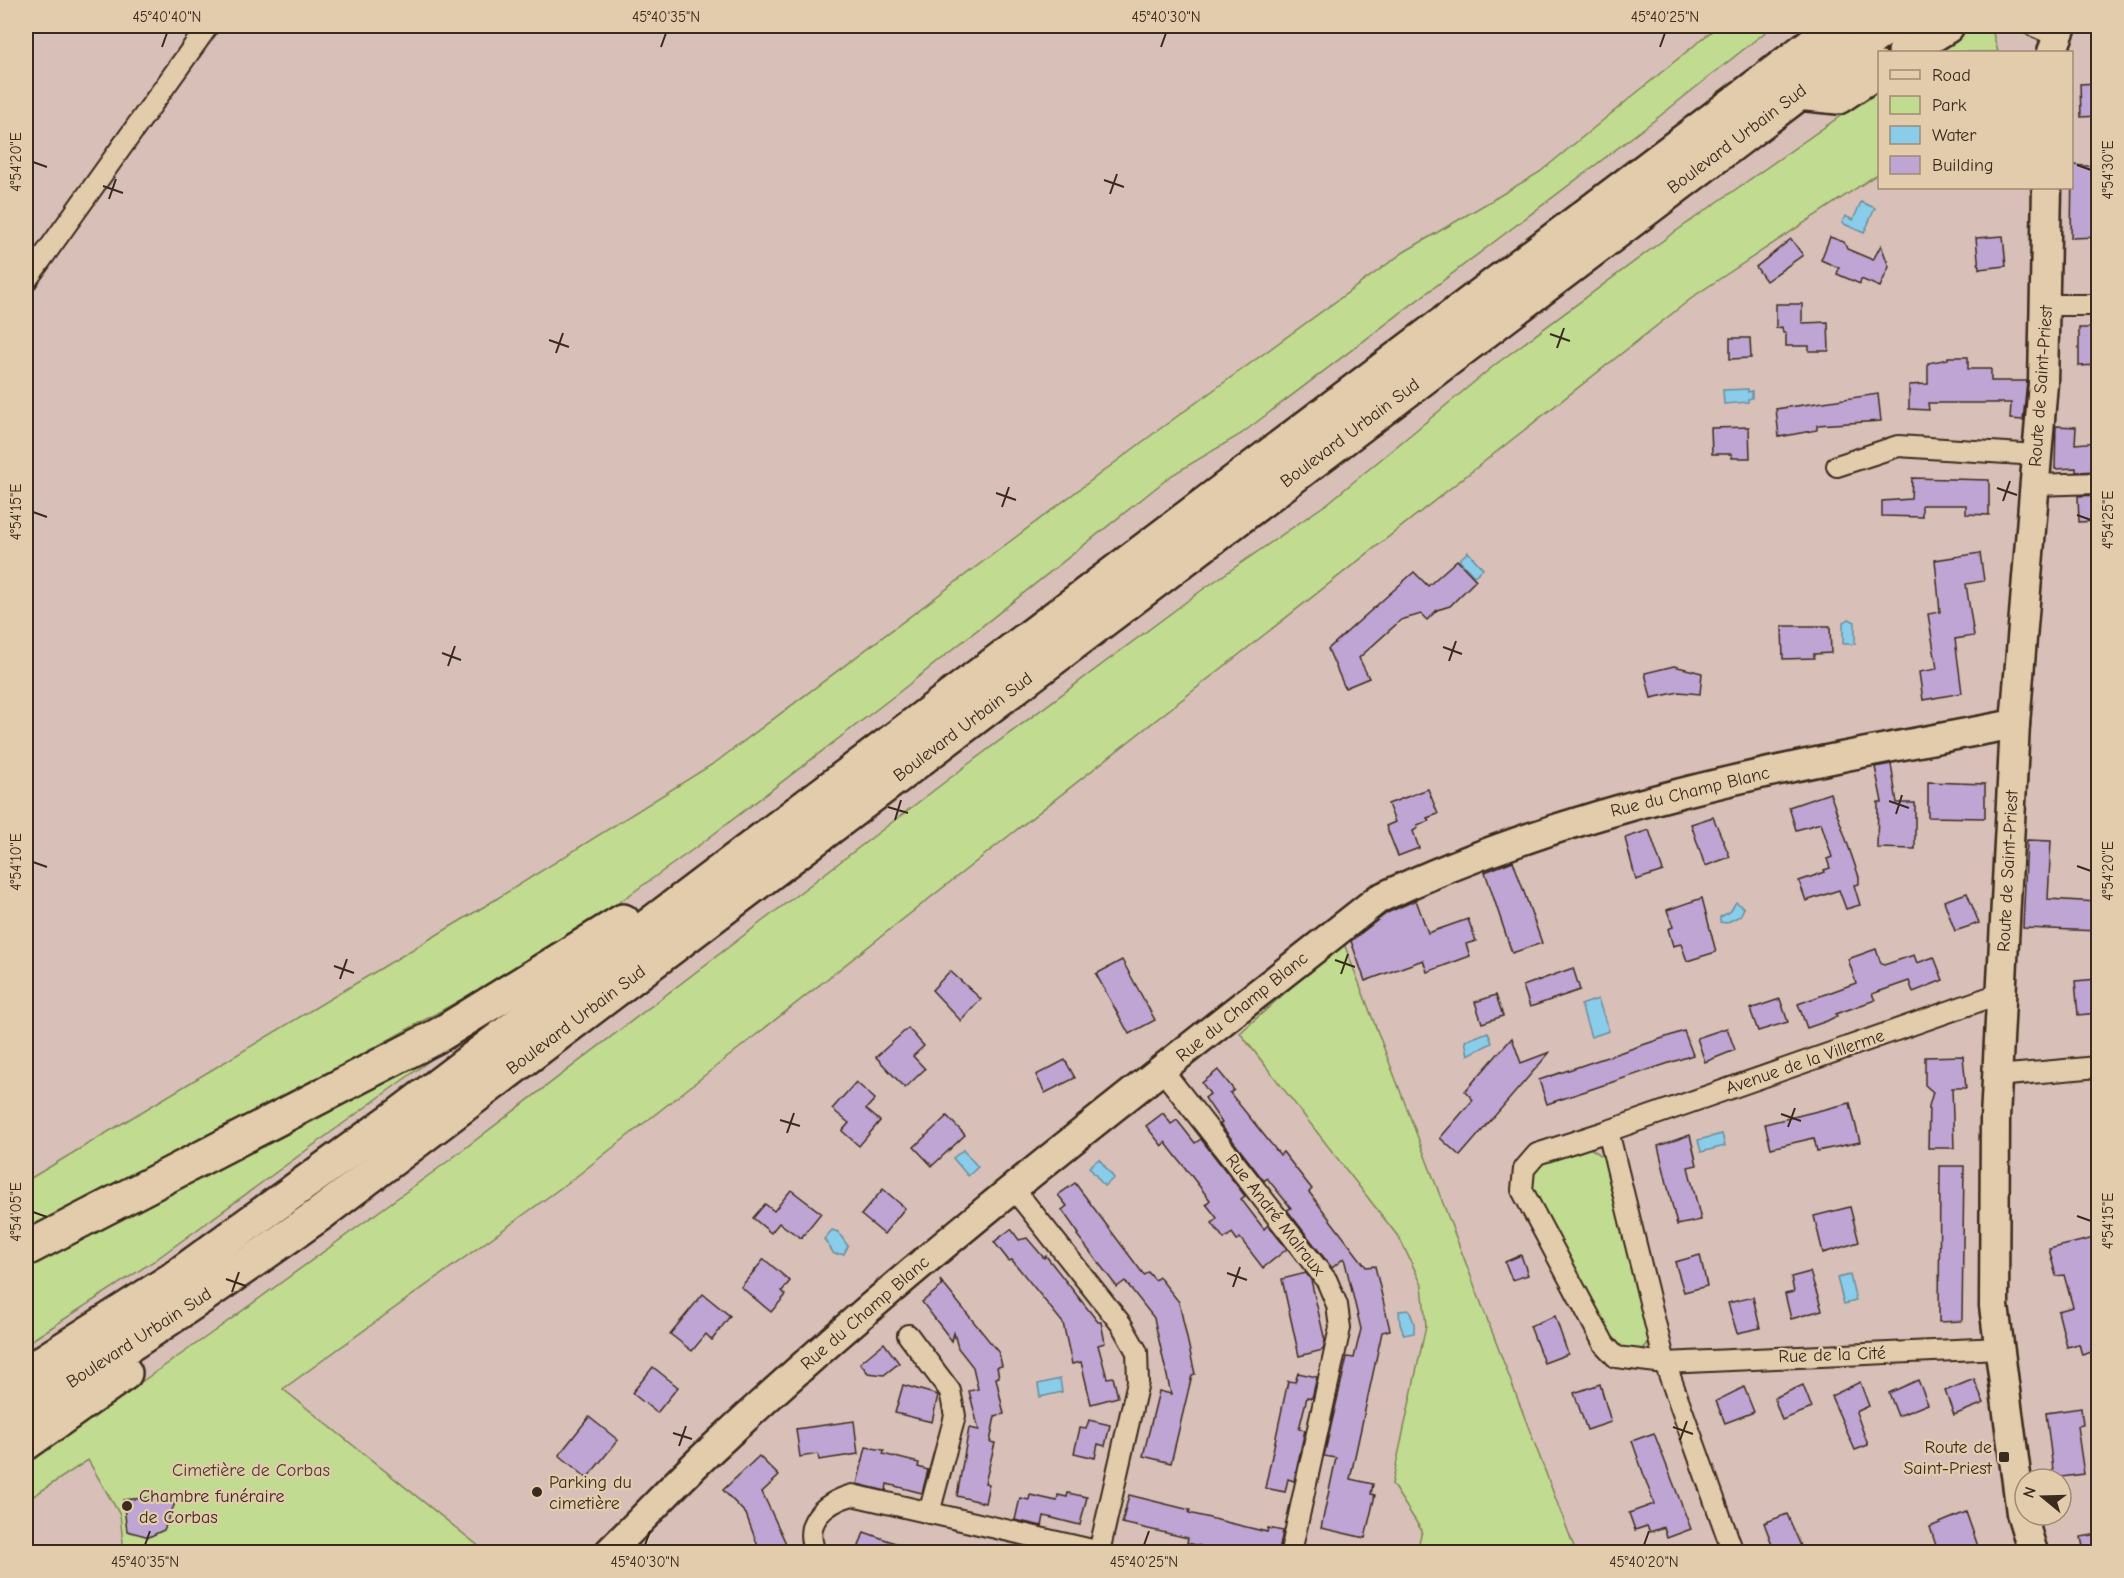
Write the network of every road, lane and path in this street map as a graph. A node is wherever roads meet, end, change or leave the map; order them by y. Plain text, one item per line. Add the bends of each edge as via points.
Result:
1 (208, 26) edge
2 (1804, 26) edge
3 (1836, 26) edge
4 (1888, 26) edge
5 (1947, 26) edge
6 (1907, 51) edge
7 (1878, 70) edge
8 (1797, 93) junction
9 (1696, 131) junction
10 (2047, 189) edge
11 (26, 281) edge
12 (2046, 305) junction
13 (2098, 305) edge
14 (2037, 455) junction
15 (1837, 466) dead end
16 (2098, 483) edge
17 (2035, 486) junction
18 (2015, 724) junction
19 (679, 902) junction
20 (2002, 993) junction
21 (2098, 1067) edge
22 (1163, 1071) junction
23 (1997, 1076) junction
24 (1608, 1131) junction
25 (1013, 1188) junction
26 (26, 1250) edge
27 (197, 1301) junction
28 (908, 1335) dead end
29 (2000, 1348) junction
30 (1665, 1363) junction
31 (26, 1373) edge
32 (26, 1409) edge
33 (26, 1443) edge
34 (929, 1513) junction
35 (609, 1552) edge
36 (815, 1552) edge
37 (1100, 1552) edge
38 (1291, 1552) edge
39 (1733, 1552) edge
40 (2033, 1552) edge

1 - 11 street
2 - 9 highway via 1711,97
3 - 9 highway, Boulevard Urbain Sud
4 - 8 highway, Boulevard Urbain Sud
5 - 6 highway
7 - 8 highway via 1838,97
8 - 27 highway, Boulevard Urbain Sud via 358,1185
9 - 19 highway, Boulevard Urbain Sud
10 - 12 street, Route de Saint-Priest
12 - 13 street
12 - 14 street, Route de Saint-Priest
14 - 15 street via 1898,446
14 - 17 street, Route de Saint-Priest
16 - 17 street
17 - 18 street, Route de Saint-Priest
18 - 20 street, Route de Saint-Priest
18 - 22 street, Rue du Champ Blanc via 1841,756 1582,818 1441,868 1378,899
19 - 26 highway via 640,910 439,1035
19 - 31 highway, Boulevard Urbain Sud via 400,1114 189,1267
20 - 23 street, Route de Saint-Priest
20 - 24 street, Avenue de la Villerme
21 - 23 street
22 - 25 street, Rue du Champ Blanc
22 - 38 street, Rue André Malraux via 1327,1281 1337,1305 1340,1328
23 - 29 street, Route de Saint-Priest via 1994,1306
24 - 30 street
24 - 30 street, Avenue de la Villerme via 1537,1155 1524,1169 1522,1190 1604,1344 1616,1357
25 - 35 street, Rue du Champ Blanc via 882,1296 712,1449
25 - 37 street via 1121,1324 1137,1352 1138,1382
27 - 32 highway, Boulevard Urbain Sud
27 - 33 highway via 178,1335
28 - 34 street via 950,1391 955,1416
29 - 30 street, Rue de la Cité
29 - 40 street, Route de Saint-Priest via 2021,1513
30 - 39 street
34 - 36 street via 852,1495 831,1502 815,1519 811,1543
34 - 37 street

